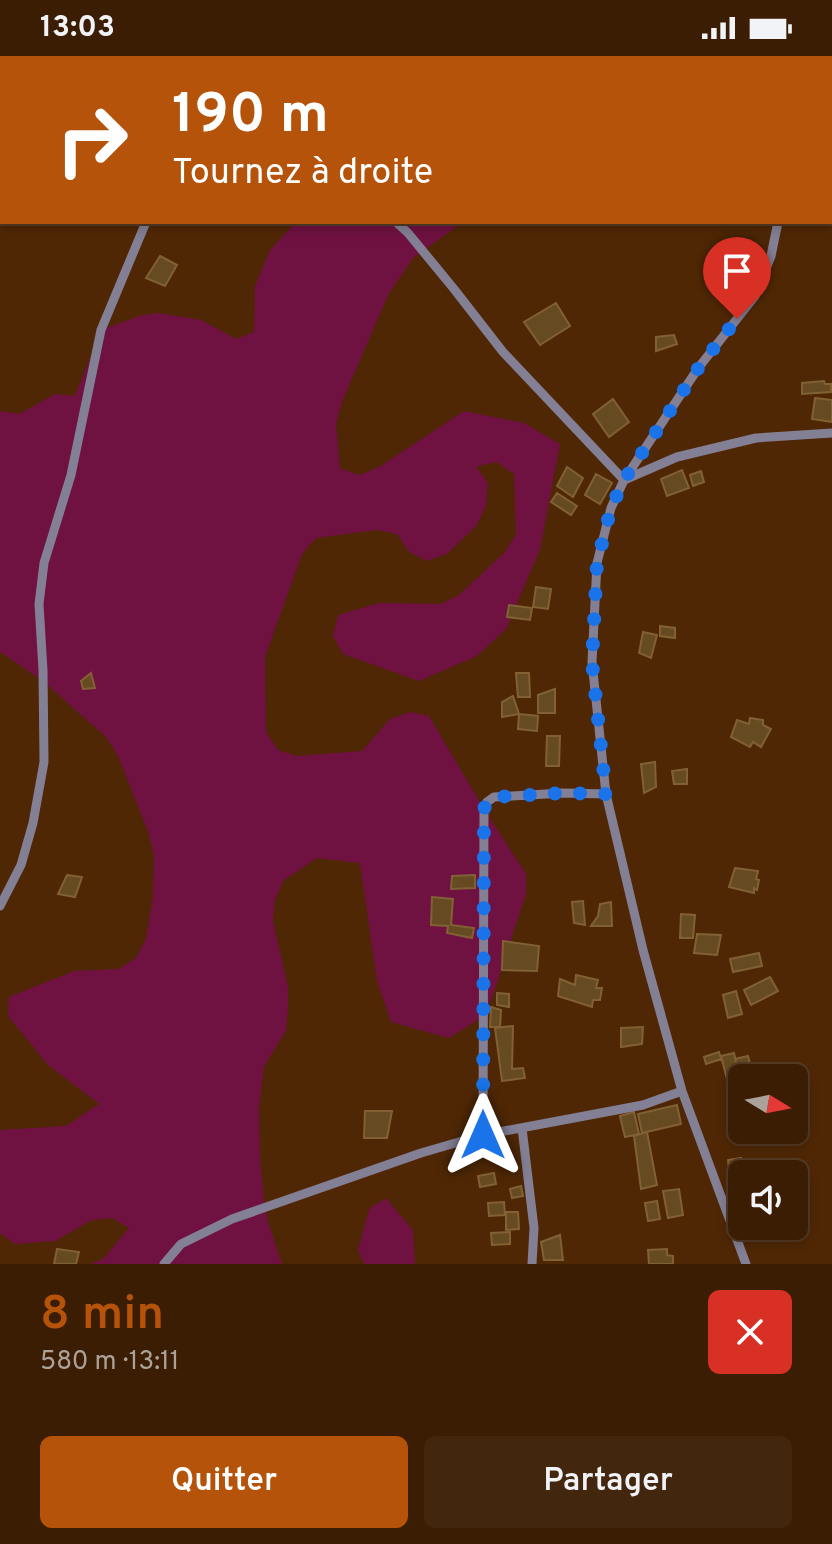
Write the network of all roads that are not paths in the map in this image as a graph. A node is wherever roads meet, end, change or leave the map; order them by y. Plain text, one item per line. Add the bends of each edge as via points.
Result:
1 (145, 224) edge
2 (398, 224) edge
3 (778, 224) edge
4 (832, 433) edge
5 (624, 480) junction
6 (606, 794) junction
7 (0, 906) edge
8 (682, 1091) junction
9 (522, 1128) junction
10 (483, 1135) junction
11 (164, 1264) edge
12 (532, 1264) edge
13 (746, 1264) edge

1 - 7 street via 101,330 71,475 44,563 39,604 44,762 21,865
2 - 5 street via 503,352
3 - 5 street via 755,296 699,367
4 - 5 street via 756,438 677,457
5 - 6 street via 597,563 592,662
6 - 8 street
6 - 10 street via 494,797 484,809
8 - 9 street via 643,1105
8 - 13 street
9 - 10 street
9 - 12 street via 534,1228
10 - 11 street via 232,1219 181,1244

